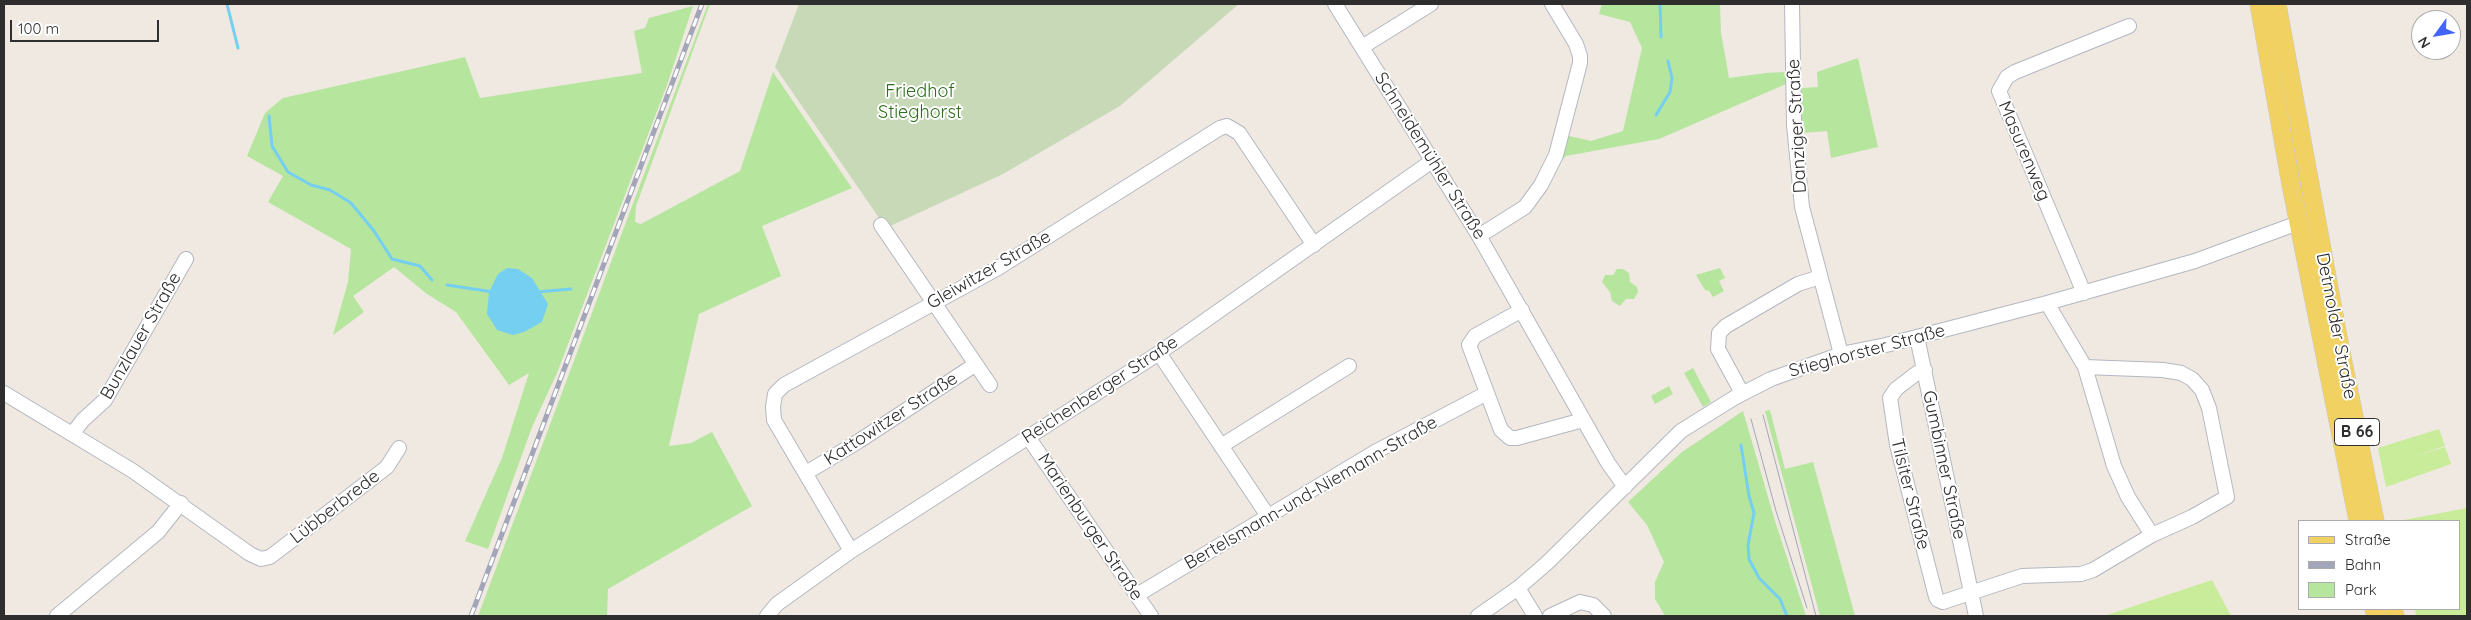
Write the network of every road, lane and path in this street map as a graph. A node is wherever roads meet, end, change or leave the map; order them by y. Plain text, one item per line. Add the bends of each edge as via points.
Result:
1 (1335, 4) edge
2 (1431, 4) edge
3 (1552, 4) edge
4 (1792, 4) edge
5 (2259, 4) edge
6 (2277, 4) edge
7 (2129, 26) dead end
8 (1362, 47) junction
9 (2292, 86) junction
10 (2274, 90) junction
11 (1432, 161) junction
12 (2316, 219) junction
13 (2298, 223) junction
14 (881, 225) dead end
15 (1479, 236) junction
16 (1314, 245) junction
17 (186, 259) dead end
18 (1820, 277) junction
19 (2084, 293) junction
20 (932, 302) junction
21 (2048, 303) junction
22 (1522, 310) junction
23 (1917, 337) junction
24 (1159, 353) junction
25 (1841, 354) junction
26 (976, 364) junction
27 (1349, 366) dead end
28 (2085, 367) junction
29 (1925, 370) junction
30 (990, 385) dead end
31 (4, 393) edge
32 (1487, 393) junction
33 (1742, 393) junction
34 (1583, 420) junction
35 (73, 433) junction
36 (1028, 437) junction
37 (1221, 446) junction
38 (400, 448) dead end
39 (806, 473) junction
40 (1625, 487) junction
41 (181, 504) junction
42 (1268, 516) junction
43 (2358, 520) edge
44 (2375, 520) edge
45 (2152, 535) junction
46 (851, 551) junction
47 (1518, 588) junction
48 (1971, 592) junction
49 (1137, 595) junction
50 (57, 616) edge
51 (767, 616) edge
52 (1151, 616) edge
53 (1478, 616) edge
54 (1535, 616) edge
55 (1550, 616) edge
56 (1604, 616) edge
57 (1976, 616) edge

1 - 8 street, Schneidemühler Straße
2 - 8 street
3 - 15 street via 1580,56 1556,155 1525,207
4 - 18 street, Danziger Straße via 1797,168 1802,206
5 - 10 main road, Detmolder Straße / B 66
6 - 9 main road, Detmolder Straße / B 66
7 - 19 street, Masurenweg via 2015,72 2007,77 1999,91
8 - 11 street, Schneidemühler Straße
9 - 10 main road
9 - 12 main road, Detmolder Straße / B 66
10 - 13 main road, Detmolder Straße / B 66
11 - 15 street, Schneidemühler Straße
11 - 16 street, Reichenberger Straße
12 - 13 main road
12 - 44 main road, Detmolder Straße / B 66
13 - 19 street, Stieghorster Straße via 2195,261
13 - 43 main road, Detmolder Straße / B 66
14 - 20 street
15 - 22 street, Schneidemühler Straße
16 - 20 street, Gleiwitzer Straße via 1239,133 1227,126 1212,132 998,268
16 - 24 street, Reichenberger Straße
17 - 35 street, Bunzlauer Straße via 105,400
18 - 25 street, Danziger Straße
18 - 33 street via 1798,284 1719,332 1718,349
19 - 21 street, Stieghorster Straße
20 - 26 street
20 - 39 street, Gleiwitzer Straße via 784,385 775,394 774,420
21 - 23 street, Stieghorster Straße
21 - 28 street
22 - 32 street via 1476,336 1469,345
22 - 34 street, Schneidemühler Straße
23 - 25 street, Stieghorster Straße
23 - 29 street, Gumbinner Straße
24 - 36 street, Reichenberger Straße
24 - 37 street
25 - 33 street, Stieghorster Straße via 1786,372
26 - 30 street
26 - 39 street, Kattowitzer Straße
27 - 37 street
28 - 45 street via 2114,466 2128,497
28 - 45 street via 2181,373 2202,390 2209,408 2227,497
29 - 48 street, Gumbinner Straße
29 - 48 street, Tilsiter Straße via 1896,389 1890,398 1897,445 1936,597 1943,602
31 - 35 street
32 - 34 street via 1502,430 1510,438
32 - 42 street, Bertelsmann-und-Niemann-Straße via 1375,452
33 - 40 street, Stieghorster Straße via 1676,436
34 - 40 street, Schneidemühler Straße
35 - 41 street
36 - 46 street, Reichenberger Straße
36 - 49 street, Marienburger Straße
37 - 42 street
38 - 41 street, Lübberbrede via 387,467 270,557 257,558 250,554
39 - 46 street, Gleiwitzer Straße
40 - 47 street, Stieghorster Straße
41 - 50 street via 158,532
42 - 49 street, Bertelsmann-und-Niemann-Straße
45 - 48 street via 2081,574 2022,576
46 - 51 street, Reichenberger Straße via 777,604
47 - 53 street, Stieghorster Straße
47 - 54 street
48 - 57 street, Gumbinner Straße
49 - 52 street, Marienburger Straße
55 - 56 street via 1580,602 1593,604

